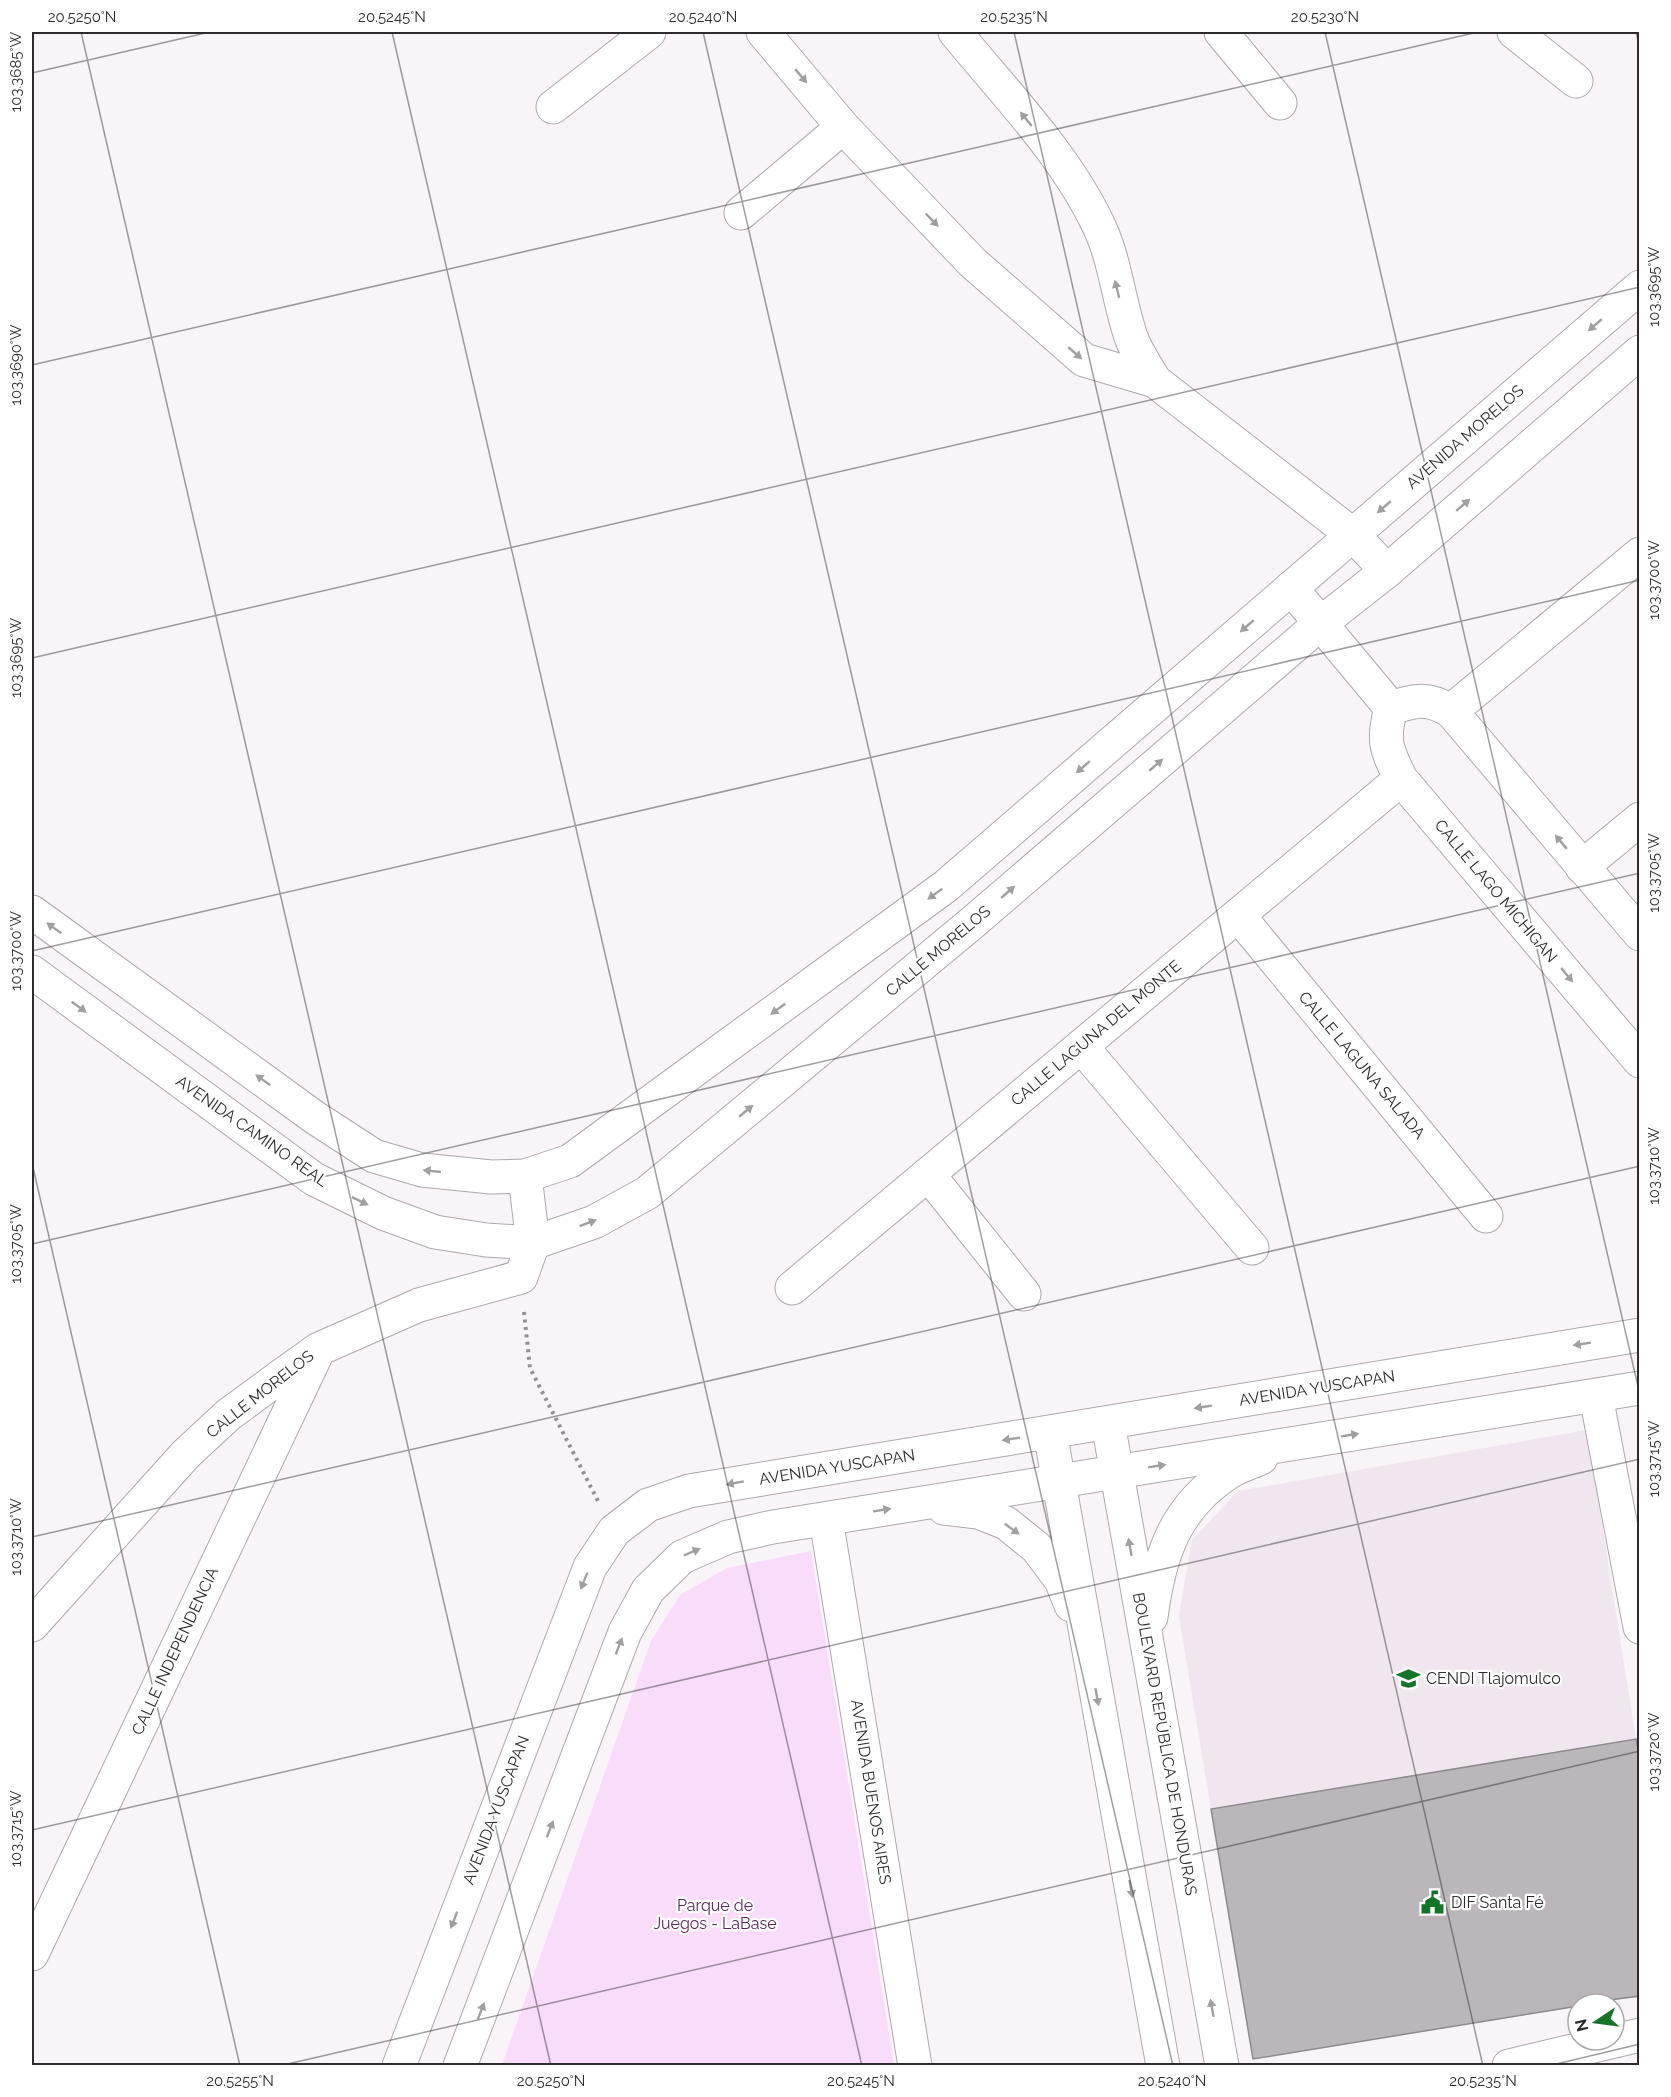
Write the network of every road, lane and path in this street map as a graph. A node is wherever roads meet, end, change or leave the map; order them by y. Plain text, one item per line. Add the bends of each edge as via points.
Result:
1 (649, 32) edge
2 (764, 32) edge
3 (955, 32) edge
4 (1221, 32) edge
5 (1514, 32) edge
6 (1576, 81) dead end
7 (1280, 103) dead end
8 (553, 107) dead end
9 (843, 127) junction
10 (741, 213) dead end
11 (1640, 286) edge
12 (1640, 352) edge
13 (1155, 381) junction
14 (1353, 535) junction
15 (1640, 554) edge
16 (1387, 571) junction
17 (1291, 588) junction
18 (1321, 623) junction
19 (1391, 708) junction
20 (1451, 711) junction
21 (1401, 778) junction
22 (1640, 819) edge
23 (1582, 867) junction
24 (32, 912) edge
25 (1238, 915) junction
26 (1640, 934) edge
27 (867, 943) junction
28 (32, 972) edge
29 (897, 985) junction
30 (1081, 1046) junction
31 (1640, 1061) edge
32 (928, 1174) junction
33 (525, 1176) junction
34 (1486, 1216) dead end
35 (533, 1243) junction
36 (1252, 1248) dead end
37 (521, 1277) junction
38 (792, 1288) dead end
39 (1024, 1294) dead end
40 (1640, 1335) edge
41 (319, 1349) junction
42 (1640, 1388) edge
43 (1596, 1395) junction
44 (1108, 1423) junction
45 (1050, 1432) junction
46 (1297, 1443) junction
47 (1116, 1472) junction
48 (1059, 1481) junction
49 (916, 1504) junction
50 (826, 1519) junction
51 (614, 1531) junction
52 (32, 1625) edge
53 (1640, 1627) edge
54 (1147, 1642) junction
55 (1090, 1655) junction
56 (32, 1954) edge
57 (1640, 2035) edge
58 (399, 2066) edge
59 (460, 2066) edge
60 (915, 2066) edge
61 (1162, 2066) edge
62 (1222, 2066) edge
63 (1509, 2066) edge

1 - 8 street
2 -> 9 street
13 -> 3 street via 1132,340 1109,255 1092,213 1061,162
4 - 7 street
5 - 6 street
9 - 10 street
9 -> 13 street via 972,262 1084,360
11 -> 14 street, AVENIDA MORELOS
16 -> 12 street
13 - 14 street
14 - 16 street
14 - 17 street, AVENIDA MORELOS
15 - 20 street
16 - 18 street
17 - 18 street
17 -> 27 street via 946,886
18 - 19 street
29 -> 18 street, CALLE MORELOS
19 - 20 street via 1413,701 1436,702
19 - 21 street, CALLE LAGO MICHIGAN via 1385,729 1387,751
23 -> 20 street
21 - 25 street, CALLE LAGUNA DEL MONTE
21 -> 31 street, CALLE LAGO MICHIGAN
22 - 23 street
23 - 26 street
33 -> 24 street via 490,1177 422,1170 375,1156 314,1117
25 - 30 street, CALLE LAGUNA DEL MONTE
25 - 34 street, CALLE LAGUNA SALADA
27 - 29 street
27 -> 33 street via 570,1161
28 -> 35 street, AVENIDA CAMINO REAL via 314,1179 383,1213 435,1232
35 -> 29 street, CALLE MORELOS via 594,1221 647,1193
30 - 32 street, CALLE LAGUNA DEL MONTE
30 - 36 street
32 - 38 street, CALLE LAGUNA DEL MONTE
32 - 39 street
33 - 35 street
35 - 37 street
37 - 41 street, CALLE MORELOS via 419,1305
37 - 51 path via 530,1368
40 -> 44 street, AVENIDA YUSCAPAN
41 - 52 street, CALLE MORELOS via 228,1415 194,1446
41 - 56 street, CALLE INDEPENDENCIA
42 - 43 street
46 -> 43 street
43 - 53 street
44 - 45 street, AVENIDA YUSCAPAN
44 - 47 street, BOULEVARD REPÚBLICA DE HONDURAS
45 - 48 street
45 -> 51 street, AVENIDA YUSCAPAN via 689,1491 648,1505
47 -> 46 street
46 - 54 street via 1232,1471 1197,1498 1178,1522 1156,1578
47 - 48 street
54 -> 47 street, BOULEVARD REPÚBLICA DE HONDURAS
48 - 49 street
48 - 55 street
50 -> 49 street
49 -> 55 street via 978,1512 1006,1523 1037,1548 1061,1580
59 -> 50 street via 625,1632 648,1590 682,1557 728,1537
50 - 60 street, AVENIDA BUENOS AIRES
51 -> 58 street, AVENIDA YUSCAPAN via 590,1567 572,1610
62 -> 54 street, BOULEVARD REPÚBLICA DE HONDURAS
55 -> 61 street
57 - 63 street

